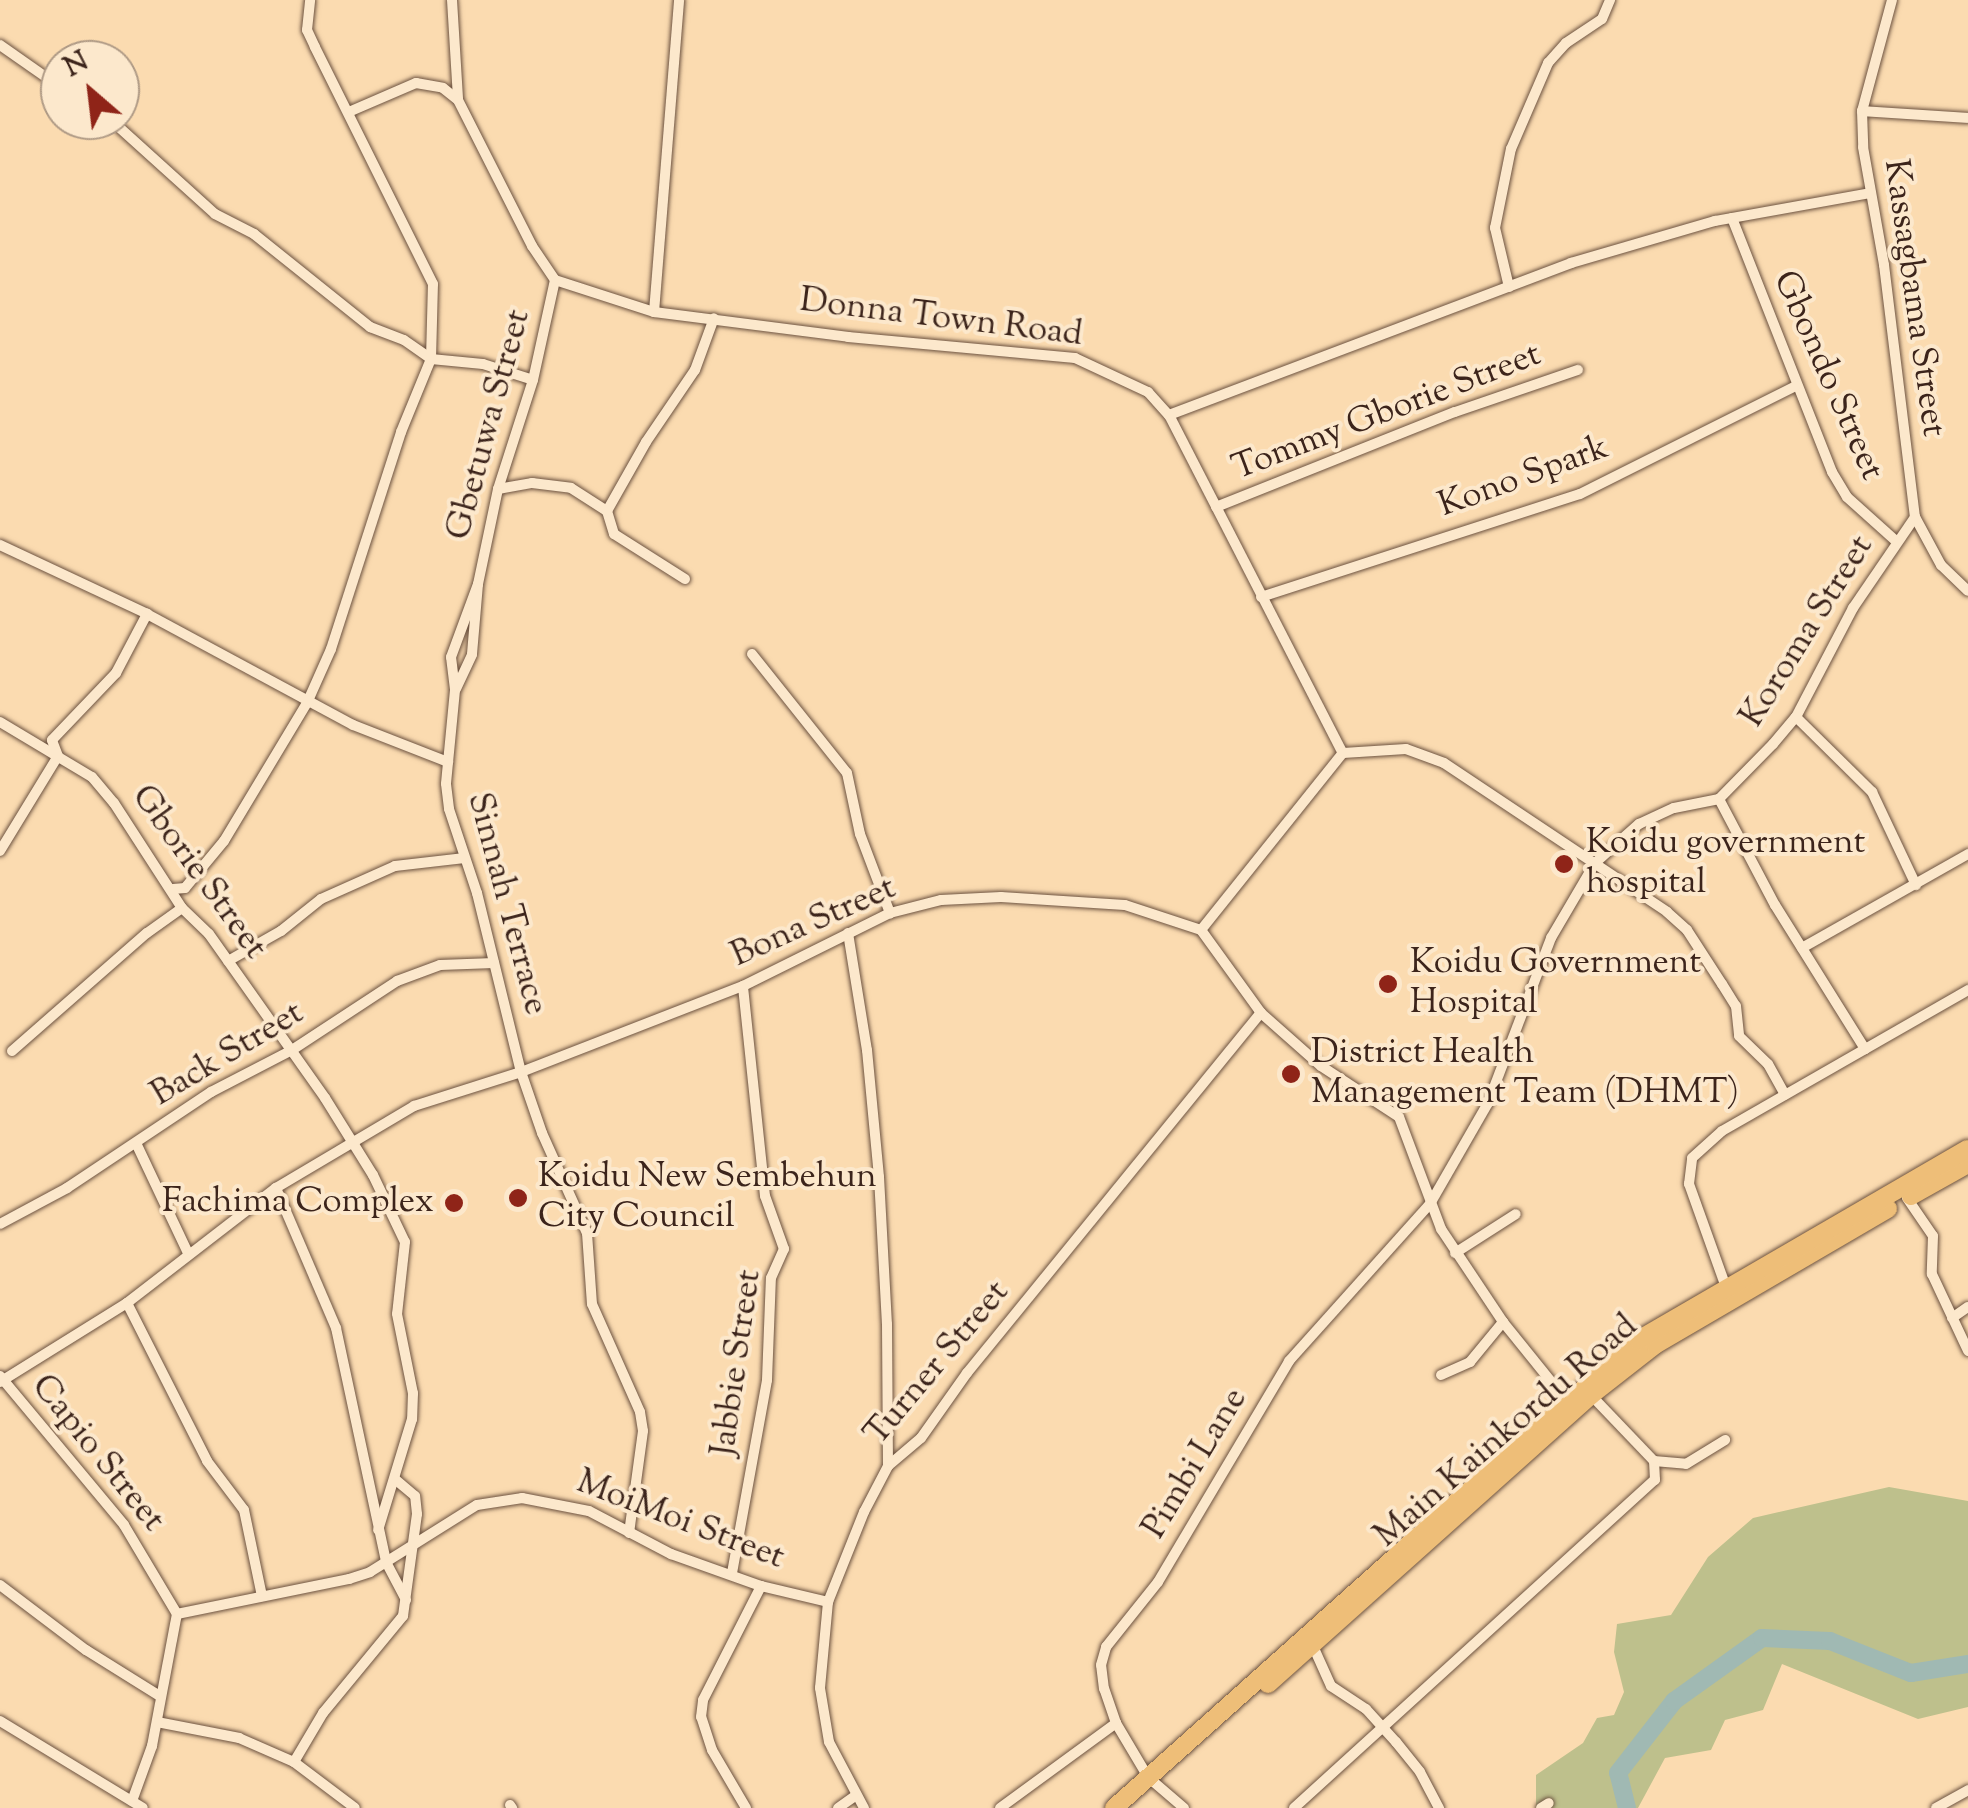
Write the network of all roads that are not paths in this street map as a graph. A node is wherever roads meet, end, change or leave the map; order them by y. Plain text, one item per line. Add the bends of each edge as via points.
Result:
1 (310, 0) edge
2 (452, 0) edge
3 (679, 0) edge
4 (1610, 0) edge
5 (1892, 0) edge
6 (0, 44) edge
7 (40, 73) edge
8 (458, 100) junction
9 (1862, 110) junction
10 (350, 112) junction
11 (1968, 118) edge
12 (133, 140) edge
13 (1870, 193) junction
14 (1732, 218) junction
15 (555, 280) junction
16 (1510, 288) junction
17 (654, 312) junction
18 (714, 318) junction
19 (431, 359) junction
20 (1578, 370) dead end
21 (534, 380) junction
22 (1796, 386) junction
23 (1169, 414) junction
24 (498, 488) junction
25 (1216, 507) junction
26 (607, 511) junction
27 (1915, 517) junction
28 (1896, 541) junction
29 (0, 545) edge
30 (685, 579) dead end
31 (478, 584) junction
32 (1968, 590) edge
33 (1262, 597) junction
34 (147, 614) junction
35 (752, 654) dead end
36 (455, 690) junction
37 (306, 703) junction
38 (1796, 717) junction
39 (0, 722) edge
40 (1343, 754) junction
41 (58, 756) junction
42 (448, 762) junction
43 (1719, 799) junction
44 (0, 851) edge
45 (1968, 854) edge
46 (466, 858) junction
47 (1595, 862) junction
48 (1916, 885) junction
49 (174, 890) junction
50 (182, 908) junction
51 (890, 913) junction
52 (1201, 930) junction
53 (848, 933) junction
54 (1802, 948) junction
55 (228, 961) junction
56 (494, 963) junction
57 (742, 986) junction
58 (1968, 990) edge
59 (1261, 1013) junction
60 (1865, 1049) junction
61 (292, 1050) junction
62 (12, 1051) dead end
63 (521, 1072) junction
64 (1785, 1095) junction
65 (352, 1142) junction
66 (136, 1143) junction
67 (1967, 1156) edge
68 (276, 1188) junction
69 (1907, 1198) junction
70 (1430, 1204) junction
71 (1516, 1214) dead end
72 (0, 1224) edge
73 (1818, 1242) junction
74 (188, 1253) junction
75 (1455, 1253) junction
76 (1729, 1293) junction
77 (127, 1304) junction
78 (1968, 1308) edge
79 (1952, 1318) junction
80 (1503, 1322) junction
81 (1968, 1351) edge
82 (1441, 1375) dead end
83 (1, 1379) edge
84 (1591, 1394) junction
85 (1571, 1406) junction
86 (1726, 1440) dead end
87 (1654, 1461) junction
88 (888, 1466) junction
89 (396, 1480) junction
90 (378, 1530) junction
91 (629, 1533) junction
92 (413, 1542) junction
93 (386, 1562) junction
94 (732, 1572) junction
95 (1376, 1580) junction
96 (0, 1585) edge
97 (761, 1586) junction
98 (262, 1596) junction
99 (406, 1600) junction
100 (828, 1602) junction
101 (177, 1614) junction
102 (1305, 1644) junction
103 (158, 1695) junction
104 (0, 1721) edge
105 (157, 1722) junction
106 (1116, 1722) junction
107 (1383, 1728) junction
108 (294, 1762) junction
109 (1152, 1780) junction
110 (1968, 1790) edge
111 (1308, 1795) junction
112 (855, 1796) junction
113 (132, 1801) junction
114 (143, 1808) edge
115 (355, 1808) edge
116 (746, 1808) edge
117 (838, 1808) edge
118 (864, 1808) edge
119 (1000, 1808) edge
120 (1114, 1808) edge
121 (1131, 1808) edge
122 (1184, 1808) edge
123 (1294, 1808) edge
124 (1315, 1808) edge
125 (1439, 1808) edge
126 (1936, 1808) edge

1 - 10 street via 307,30
2 - 8 street
3 - 17 street
4 - 16 street via 1602,19 1548,63 1517,132 1495,228
5 - 9 street, Kassagbama Street
6 - 7 street
8 - 10 street via 443,88 416,84
8 - 15 street
9 - 11 street
9 - 13 street, Kassagbama Street
10 - 19 street via 433,284
12 - 19 street via 216,214 254,234 370,326
13 - 14 street
13 - 27 street, Kassagbama Street
14 - 16 street via 1570,263
14 - 22 street, Gbondo Street
15 - 17 street, Donna Town Road
15 - 21 street, Gbetuwa Street
16 - 23 street
17 - 18 street, Donna Town Road
18 - 23 street, Donna Town Road via 848,338 1075,358 1148,392
18 - 26 street via 695,370
19 - 21 street via 483,364
19 - 37 street via 331,649
20 - 25 street, Tommy Gborie Street
21 - 24 street, Gbetuwa Street
22 - 28 street, Gbondo Street via 1840,486
22 - 33 street, Kono Spark via 1580,494
23 - 25 street, Donna Town Road
24 - 26 street via 571,488
24 - 31 street, Gbetuwa Street
25 - 33 street, Donna Town Road
26 - 30 street via 614,534
27 - 28 street, Koroma Street
27 - 32 street, Kassagbama Street via 1941,565
28 - 38 street, Koroma Street via 1852,608
29 - 34 street
31 - 36 street, Sinnah Terrace via 472,654
31 - 36 street, Sinnah Terrace via 452,647
33 - 40 street, Donna Town Road
34 - 37 street
34 - 41 street via 116,672 52,740
35 - 51 street via 847,772 860,834
36 - 42 street, Sinnah Terrace
37 - 42 street
37 - 49 street via 224,841 185,888
38 - 43 street, Koroma Street
38 - 48 street via 1872,792
39 - 41 street, Gborie Street
40 - 47 street via 1421,752
40 - 52 street
41 - 44 street
41 - 49 street, Gborie Street via 92,777
42 - 46 street, Sinnah Terrace via 450,809
43 - 47 street via 1639,824
43 - 54 street
45 - 48 street
46 - 55 street via 395,866 321,900
46 - 56 street, Sinnah Terrace
47 - 64 street via 1688,930 1736,1006 1739,1036 1768,1064
47 - 70 street, Pimbi Lane via 1550,938 1488,1102
48 - 54 street
49 - 50 street, Gborie Street
50 - 55 street, Gborie Street
50 - 62 street
51 - 52 street, Bona Street via 941,900 1081,900 1125,905
51 - 53 street, Bona Street
52 - 59 street
53 - 57 street, Bona Street
53 - 88 street via 878,1177
54 - 60 street
55 - 61 street, Gborie Street
56 - 61 street, Back Street via 418,971
56 - 63 street, Sinnah Terrace
57 - 63 street, Bona Street
57 - 94 street, Jabbie Street via 765,1196 784,1249 771,1278 767,1380
58 - 60 street
59 - 70 street via 1321,1066 1399,1117
59 - 88 street, Turner Street via 920,1438
60 - 64 street
61 - 65 street, Gborie Street
61 - 66 street, Back Street via 211,1092
63 - 65 street, Bona Street via 414,1106
63 - 91 street, Sinnah Terrace via 587,1233 592,1304 640,1412
64 - 76 street via 1704,1144 1689,1167 1689,1184
65 - 68 street, Bona Street
65 - 89 street, Gborie Street via 405,1242 397,1314 412,1420
66 - 72 street, Back Street
66 - 74 street
67 - 69 main road
67 - 73 main road
68 - 74 street, Bona Street
68 - 90 street via 336,1328
69 - 73 main road
69 - 79 street via 1933,1236 1932,1274
70 - 75 street
70 - 106 street, Pimbi Lane via 1289,1360 1158,1582 1106,1647 1104,1689
71 - 75 street
73 - 76 main road
74 - 77 street, Bona Street
75 - 80 street
76 - 84 main road, Main Kainkordu Road
76 - 85 main road via 1638,1340
77 - 83 street, Bona Street
77 - 98 street via 207,1461 244,1510
78 - 79 street
79 - 81 street
80 - 82 street via 1470,1362
80 - 85 street
83 - 101 street, Capio Street via 124,1525
84 - 85 main road, Main Kainkordu Road
84 - 87 street
85 - 95 main road, Main Kainkordu Road
85 - 95 main road, Main Kainkordu Road via 1540,1424
86 - 87 street via 1686,1464
87 - 107 street via 1655,1480
88 - 100 street, Turner Street
89 - 90 street, Gborie Street
89 - 92 street via 414,1496
90 - 93 street
91 - 92 street, MoiMoi Street via 558,1502 498,1500
91 - 94 street, MoiMoi Street
92 - 93 street, MoiMoi Street
92 - 99 street
93 - 98 street, MoiMoi Street via 349,1579
93 - 99 street
94 - 97 street, MoiMoi Street
95 - 102 main road, Main Kainkordu Road
96 - 103 street
97 - 100 street, MoiMoi Street
97 - 116 street via 701,1717
98 - 101 street, MoiMoi Street
99 - 108 street via 396,1627 323,1713
100 - 112 street, Turner Street via 824,1722
101 - 103 street
102 - 107 street via 1331,1686
102 - 109 main road, Main Kainkordu Road
103 - 105 street
104 - 113 street
105 - 108 street via 239,1738
105 - 113 street
106 - 109 street, Pimbi Lane
106 - 119 street
107 - 111 street
107 - 125 street via 1420,1772
108 - 115 street
109 - 120 main road
109 - 121 main road, Main Kainkordu Road
109 - 122 street, Pimbi Lane
110 - 126 street
111 - 123 street
111 - 124 street
112 - 117 street
112 - 118 street, Turner Street
113 - 114 street

